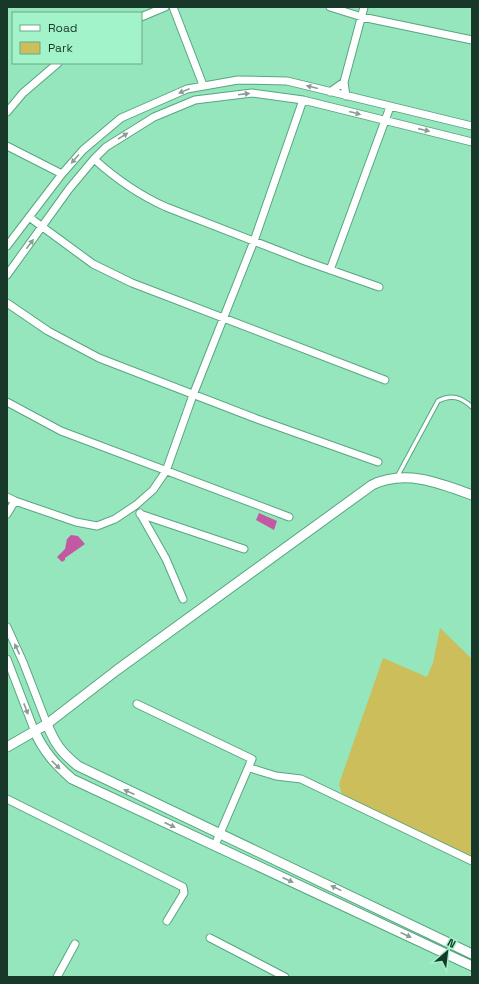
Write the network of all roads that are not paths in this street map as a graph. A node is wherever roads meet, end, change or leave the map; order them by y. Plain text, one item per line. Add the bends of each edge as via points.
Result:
1 (165, 7) edge
2 (173, 7) edge
3 (330, 7) edge
4 (364, 7) edge
5 (142, 17) edge
6 (362, 17) junction
7 (472, 40) edge
8 (57, 64) edge
9 (344, 82) junction
10 (203, 85) junction
11 (330, 92) junction
12 (346, 96) junction
13 (303, 100) junction
14 (390, 107) junction
15 (7, 112) edge
16 (386, 122) junction
17 (472, 126) edge
18 (472, 142) edge
19 (7, 146) edge
20 (94, 158) junction
21 (62, 174) junction
22 (29, 217) junction
23 (42, 228) junction
24 (254, 241) junction
25 (8, 242) edge
26 (330, 270) junction
27 (7, 275) edge
28 (379, 287) dead end
29 (7, 303) edge
30 (224, 318) junction
31 (386, 380) dead end
32 (193, 395) junction
33 (7, 402) edge
34 (472, 407) edge
35 (378, 462) dead end
36 (166, 471) junction
37 (397, 477) junction
38 (472, 494) edge
39 (7, 496) edge
40 (15, 501) junction
41 (136, 506) junction
42 (7, 514) edge
43 (140, 514) junction
44 (289, 517) dead end
45 (244, 549) dead end
46 (183, 599) dead end
47 (7, 627) edge
48 (23, 662) junction
49 (8, 663) edge
50 (30, 679) junction
51 (16, 683) junction
52 (137, 704) dead end
53 (47, 724) junction
54 (35, 732) junction
55 (7, 747) edge
56 (250, 768) junction
57 (104, 780) junction
58 (99, 793) junction
59 (7, 799) edge
60 (221, 833) junction
61 (215, 846) junction
62 (270, 857) junction
63 (472, 861) edge
64 (265, 869) junction
65 (358, 899) junction
66 (353, 910) junction
67 (167, 921) dead end
68 (210, 938) dead end
69 (75, 944) dead end
70 (472, 954) edge
71 (472, 966) edge
72 (57, 977) edge
73 (285, 977) edge

1 - 5 street
2 - 10 street
3 - 6 street
4 - 6 street
6 - 7 street
6 - 9 street
8 - 15 street via 23,93
9 - 11 street
9 - 12 street
11 -> 10 street via 287,81 238,80
10 -> 21 street via 187,89 121,118 83,150
11 - 12 street
12 - 14 street
13 -> 16 street
20 -> 13 street via 106,147 154,117 195,100 252,93
13 - 24 street
14 - 16 street
14 - 17 street
16 -> 18 street
16 - 26 street
19 - 21 street
20 - 23 street
20 - 24 street via 108,172 148,199
21 - 22 street
22 - 23 street
22 - 25 street
27 -> 23 street
23 - 30 street via 93,264 132,283
24 - 26 street
24 - 30 street
26 - 28 street
29 - 32 street via 48,331 99,358
30 - 31 street
30 - 32 street
32 - 35 street
32 - 36 street
33 - 36 street via 61,431
34 - 37 lane via 457,397 444,398 438,402
36 - 41 street via 153,490
36 - 44 street
37 - 38 street via 422,479
37 - 53 street via 372,485 117,670
39 - 40 street
40 - 41 street via 76,522 97,526
40 - 42 street
41 - 43 street
43 - 45 street
43 - 46 street via 166,559
48 -> 47 street
48 - 49 street
48 - 50 street
49 - 51 street
50 - 51 street
50 - 53 street
51 -> 54 street
52 - 56 street via 251,757 253,761
53 - 54 street
53 - 57 street via 55,743 64,754 78,766
54 - 55 street
54 -> 58 street via 42,749 54,763 72,779
56 - 60 street
56 - 63 street via 276,776 301,779
57 - 58 street
60 -> 57 street
58 -> 61 street
59 - 67 street via 183,887 184,893
60 - 61 street
60 - 62 street
61 - 64 street
62 - 64 street
65 -> 62 street
64 -> 66 street
65 - 66 street
65 - 70 street
66 -> 71 street
68 - 73 street
69 - 72 street

